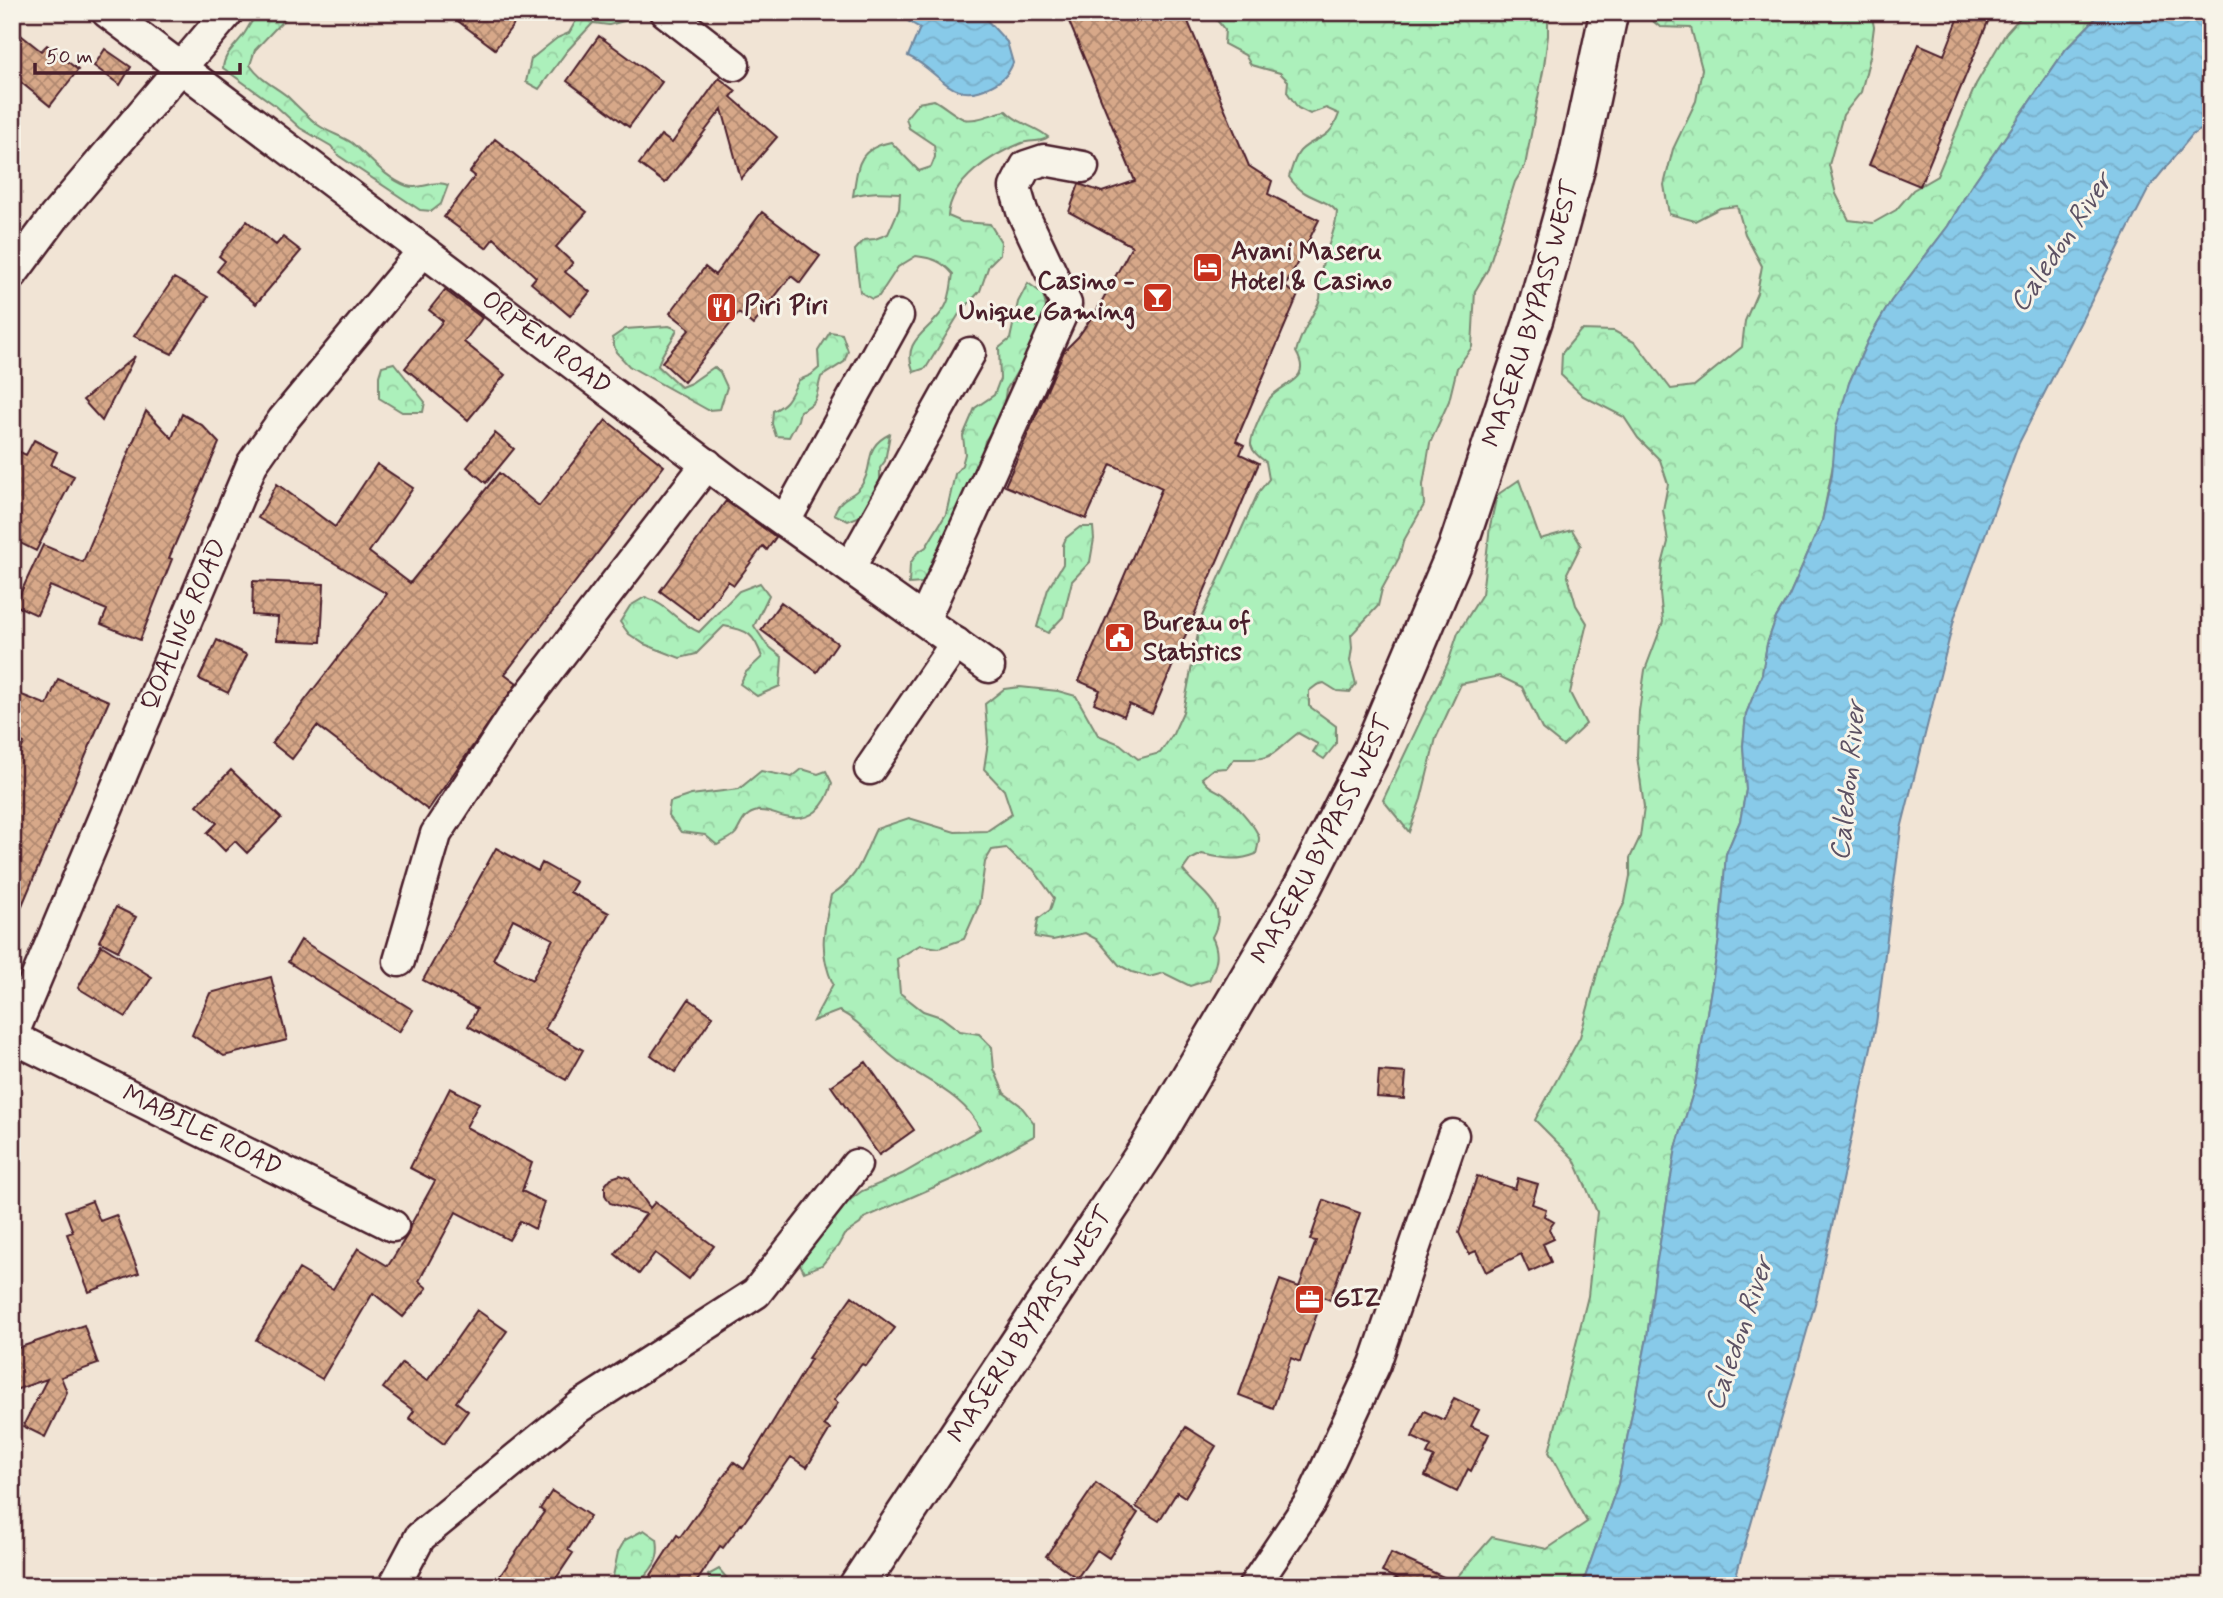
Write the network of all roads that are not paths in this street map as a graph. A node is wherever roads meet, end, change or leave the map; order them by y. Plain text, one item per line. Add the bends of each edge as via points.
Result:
1 (107, 12) edge
2 (228, 12) edge
3 (666, 12) edge
4 (1609, 12) edge
5 (734, 65) dead end
6 (181, 66) junction
7 (1083, 167) dead end
8 (423, 251) junction
9 (12, 274) edge
10 (898, 316) dead end
11 (970, 353) dead end
12 (707, 464) junction
13 (785, 521) junction
14 (850, 567) junction
15 (924, 620) junction
16 (956, 643) junction
17 (989, 667) dead end
18 (870, 769) dead end
19 (399, 961) dead end
20 (12, 1036) edge
21 (1453, 1135) dead end
22 (856, 1165) dead end
23 (393, 1226) dead end
24 (394, 1586) edge
25 (858, 1586) edge
26 (1254, 1586) edge

1 - 6 street, ORPEN ROAD
2 - 6 street
3 - 5 street
4 - 25 main road, MASERU BYPASS WEST via 1576,167 1534,318 1457,549 1372,750 1302,888 1148,1149
6 - 8 street, ORPEN ROAD
6 - 9 street
7 - 15 street via 1044,160 1026,166 1016,187 1022,211 1066,304
8 - 12 street, ORPEN ROAD
8 - 20 street, QOALING ROAD via 252,464
10 - 13 street
11 - 14 street
12 - 13 street, ORPEN ROAD
12 - 19 street via 514,715 436,834
13 - 14 street, ORPEN ROAD
14 - 15 street, ORPEN ROAD
15 - 16 street, ORPEN ROAD
16 - 17 street, ORPEN ROAD
16 - 18 street
20 - 23 street, MABILE ROAD
21 - 26 street via 1375,1364 1311,1500
22 - 24 street via 756,1293 579,1407 420,1537

